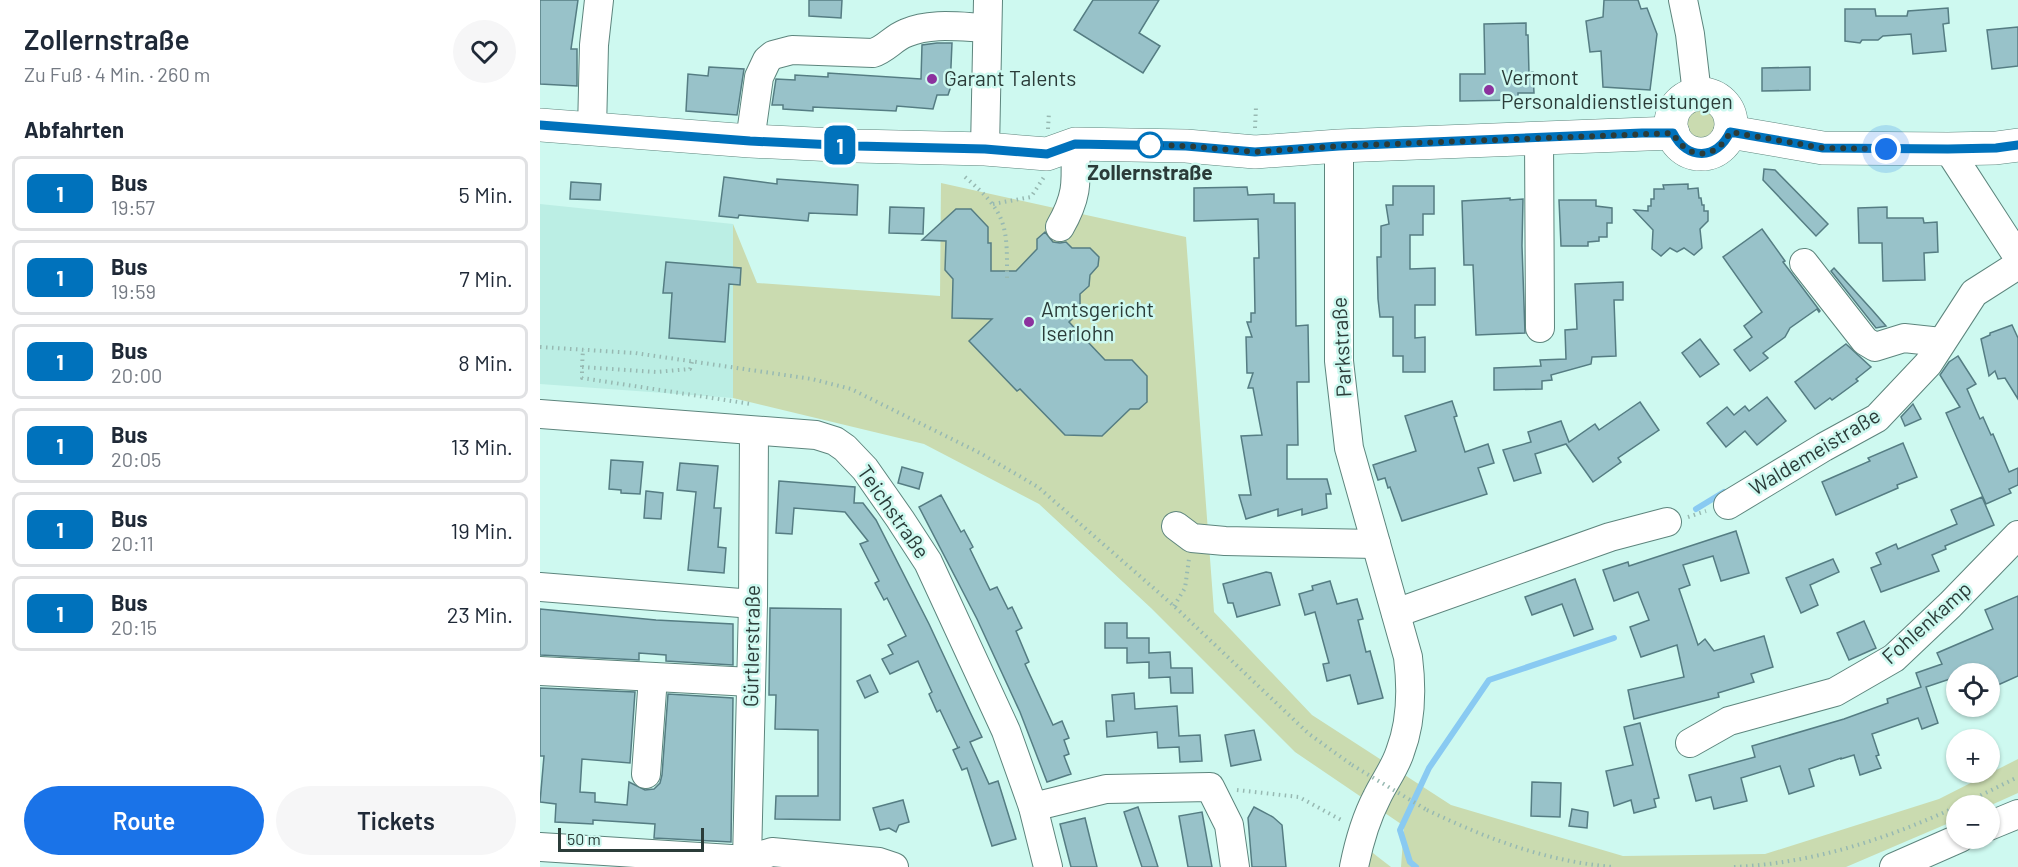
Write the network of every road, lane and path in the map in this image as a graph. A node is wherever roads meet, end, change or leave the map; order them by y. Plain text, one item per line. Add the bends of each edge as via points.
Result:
1 (599, 0) edge
2 (1683, 0) edge
3 (988, 14) edge
4 (1697, 94) junction
5 (540, 125) edge
6 (592, 130) junction
7 (1730, 132) junction
8 (1673, 133) junction
9 (1539, 137) junction
10 (750, 141) junction
11 (1075, 144) junction
12 (2018, 144) edge
13 (1339, 146) junction
14 (985, 149) junction
15 (1948, 149) junction
16 (1046, 175) dead end
17 (965, 177) dead end
18 (993, 204) junction
19 (1060, 227) dead end
20 (2018, 257) edge
21 (1804, 263) dead end
22 (2018, 265) edge
23 (1007, 282) dead end
24 (1540, 328) dead end
25 (1941, 342) junction
26 (540, 346) edge
27 (583, 349) junction
28 (692, 362) junction
29 (582, 368) junction
30 (540, 414) edge
31 (754, 432) junction
32 (1728, 505) joint
33 (1667, 522) joint
34 (1184, 532) joint
35 (2018, 535) edge
36 (1376, 544) junction
37 (540, 587) edge
38 (753, 604) junction
39 (1174, 606) junction
40 (1396, 613) junction
41 (540, 671) edge
42 (653, 677) junction
43 (751, 682) junction
44 (1690, 743) dead end
45 (646, 774) dead end
46 (2018, 777) edge
47 (1210, 787) junction
48 (1980, 795) edge
49 (1033, 807) junction
50 (1946, 811) edge
51 (2018, 814) edge
52 (2000, 821) edge
53 (1346, 823) dead end
54 (1946, 844) edge
55 (540, 847) edge
56 (747, 860) junction
57 (894, 867) edge
58 (1048, 867) edge
59 (1235, 867) edge
60 (1354, 867) edge
61 (1613, 867) edge
62 (1734, 867) edge
63 (1894, 867) edge

1 - 6 street
2 - 4 street
3 - 10 street via 918,29 873,53 792,50 773,55 766,60 759,77
3 - 14 street
4 - 7 main road via 1724,104 1729,112
4 - 8 main road via 1688,96 1676,108 1672,116
5 - 6 main road
6 - 10 main road
7 - 8 main road via 1719,148 1701,153 1684,148
7 - 15 main road via 1823,148
8 - 9 main road
9 - 13 main road
9 - 24 street
10 - 14 main road
11 - 13 main road via 1255,152
11 - 14 main road via 1048,133
11 - 19 street via 1076,188
12 - 15 main road
13 - 36 street, Parkstraße via 1339,361 1349,448
15 - 20 street
16 - 18 path via 1031,197
17 - 18 path
18 - 23 path via 1006,235
21 - 25 street via 1865,340 1875,347 1904,338
22 - 25 street, Waldemeistraße via 1974,293
25 - 32 street, Waldemeistraße via 1928,364 1877,418
26 - 27 path
27 - 28 path
27 - 29 path
28 - 29 path via 690,369 656,372
28 - 39 path via 851,389 934,429 1038,487
29 - 31 path via 582,378 751,404
30 - 31 street, Teichstraße
31 - 38 street, Gürtlerstraße
31 - 49 street, Teichstraße via 816,435 835,441 865,469 937,580 1006,731
32 - 33 path
33 - 40 street via 1611,537
34 - 36 street via 1225,541
34 - 39 path via 1185,588
35 - 44 street, Fohlenkamp via 1894,658 1835,692 1729,721
36 - 40 street, Parkstraße
37 - 38 street
38 - 43 street, Gürtlerstraße
39 - 61 path, bridge via 1332,753 1427,810 1518,849
40 - 60 street, Parkstraße via 1408,657 1409,716 1400,753 1362,832
41 - 42 street
42 - 43 street
42 - 45 street
43 - 56 street, Gürtlerstraße
46 - 48 path
47 - 49 street via 1106,789
47 - 53 path via 1299,797
47 - 59 street via 1229,825
49 - 58 street, Teichstraße
50 - 62 path via 1889,836 1834,852 1778,864
51 - 52 street
54 - 63 street
55 - 56 street
56 - 57 street via 772,852 879,862

